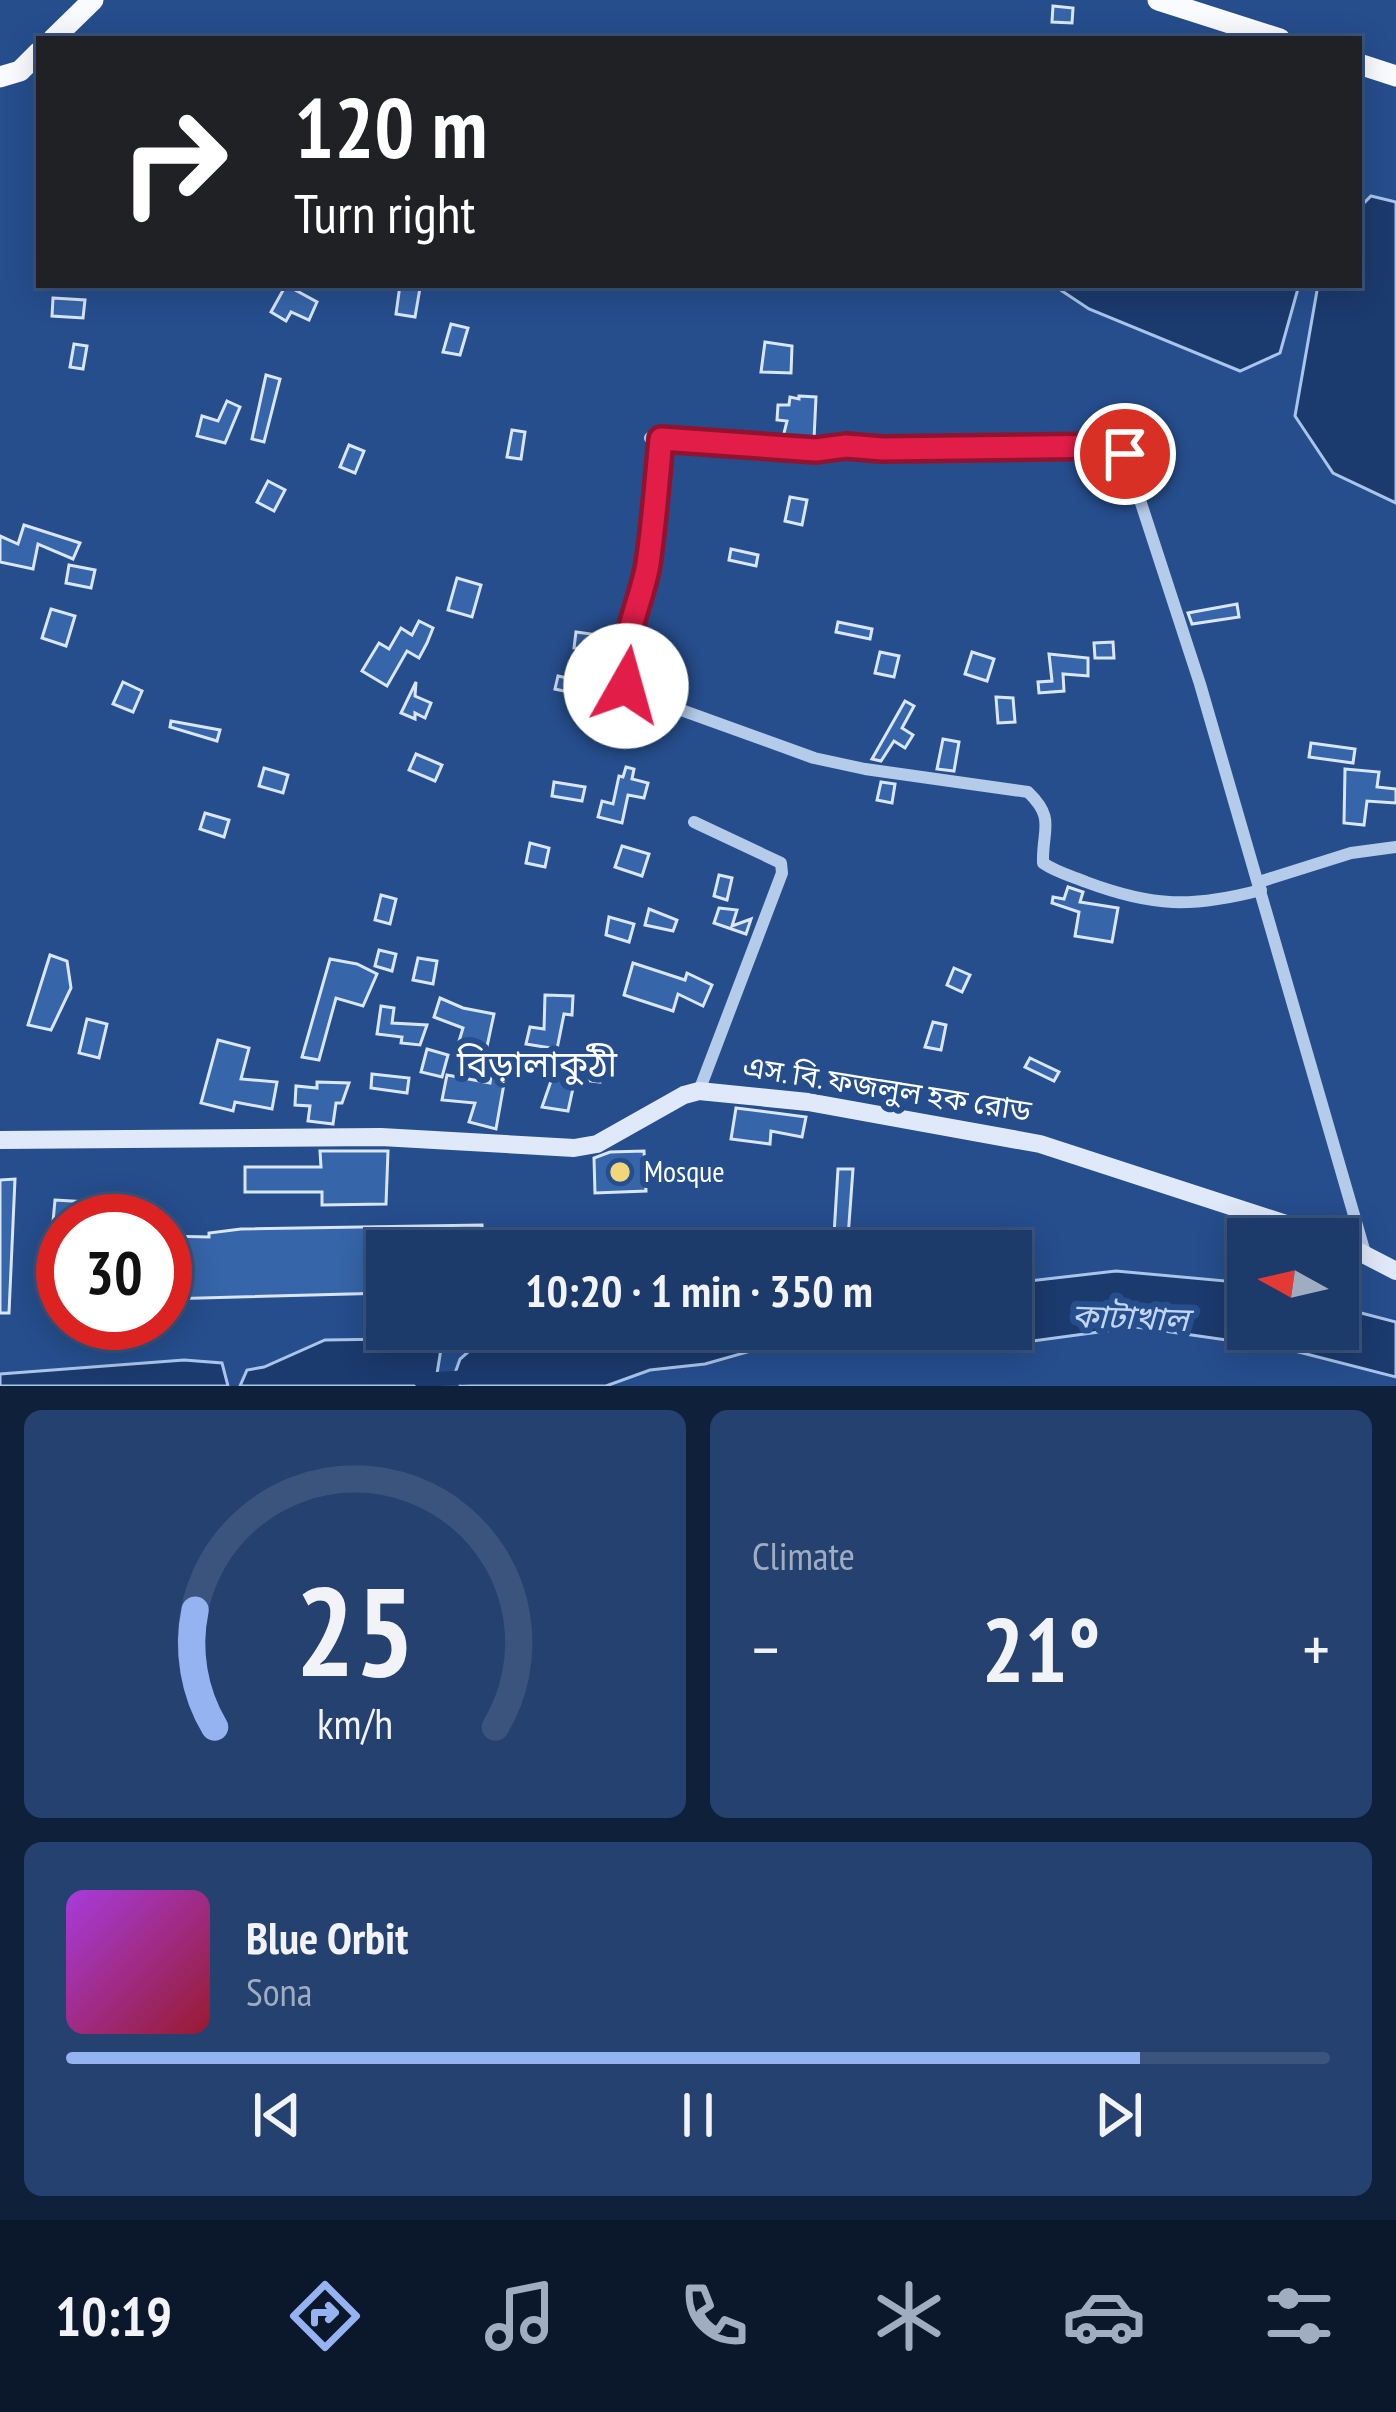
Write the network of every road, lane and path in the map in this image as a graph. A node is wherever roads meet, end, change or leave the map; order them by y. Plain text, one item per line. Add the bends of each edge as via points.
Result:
1 (93, 0) edge
2 (1158, 0) edge
3 (56, 36) edge
4 (1271, 36) edge
5 (36, 54) edge
6 (1362, 65) edge
7 (10, 74) edge
8 (1396, 76) edge
9 (0, 93) edge
10 (694, 822) dead end
11 (1396, 847) edge
12 (1260, 886) junction
13 (700, 1091) junction
14 (0, 1140) edge
15 (1267, 1218) edge
16 (1359, 1250) edge
17 (1365, 1253) junction
18 (1396, 1270) edge

1 - 3 main road
2 - 4 main road
5 - 7 main road
6 - 8 main road
7 - 9 main road
10 - 13 street via 781,863 782,873
11 - 12 street
12 - 12 street via 1164,905 1118,894 1043,862 1046,812 1028,792 814,758 634,693 624,677 647,566 655,439 816,450 1117,446
12 - 17 street
13 - 14 main road, এস. বি. ফজলুল হক রোড via 574,1148 381,1137
13 - 15 main road, এস. বি. ফজলুল হক রোড via 1040,1144
16 - 17 main road, এস. বি. ফজলুল হক রোড
17 - 18 main road, এস. বি. ফজলুল হক রোড

